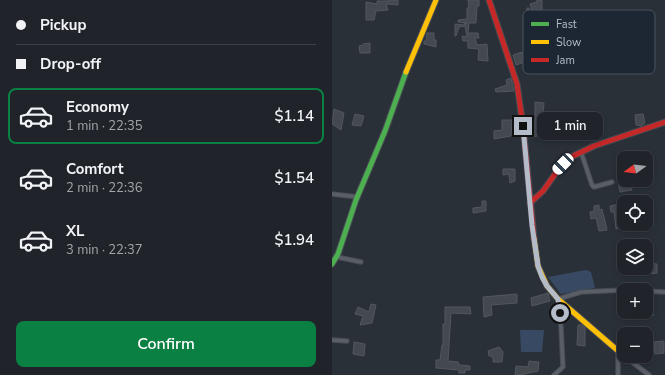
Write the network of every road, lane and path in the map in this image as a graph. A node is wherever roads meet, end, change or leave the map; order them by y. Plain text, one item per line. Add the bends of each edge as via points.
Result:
1 (436, 0) edge
2 (490, 0) edge
3 (665, 122) edge
4 (581, 152) junction
5 (612, 182) dead end
6 (332, 194) edge
7 (358, 197) junction
8 (530, 203) junction
9 (337, 257) junction
10 (361, 262) dead end
11 (332, 264) edge
12 (617, 290) edge
13 (653, 291) edge
14 (665, 292) edge
15 (558, 299) junction
16 (332, 340) edge
17 (347, 341) dead end
18 (617, 351) edge
19 (618, 363) edge
20 (633, 363) edge
21 (554, 375) edge
22 (618, 375) edge
23 (649, 375) edge

1 - 7 street
2 - 8 street via 517,84
3 - 4 street
4 - 5 street via 594,187
4 - 8 street via 563,164 543,191
6 - 7 street
7 - 9 street
8 - 15 street via 538,266 547,286
9 - 10 street
9 - 11 street
12 - 15 street via 581,292
13 - 14 street
15 - 18 street
15 - 21 street via 563,367
16 - 17 street
19 - 22 street
20 - 23 street

